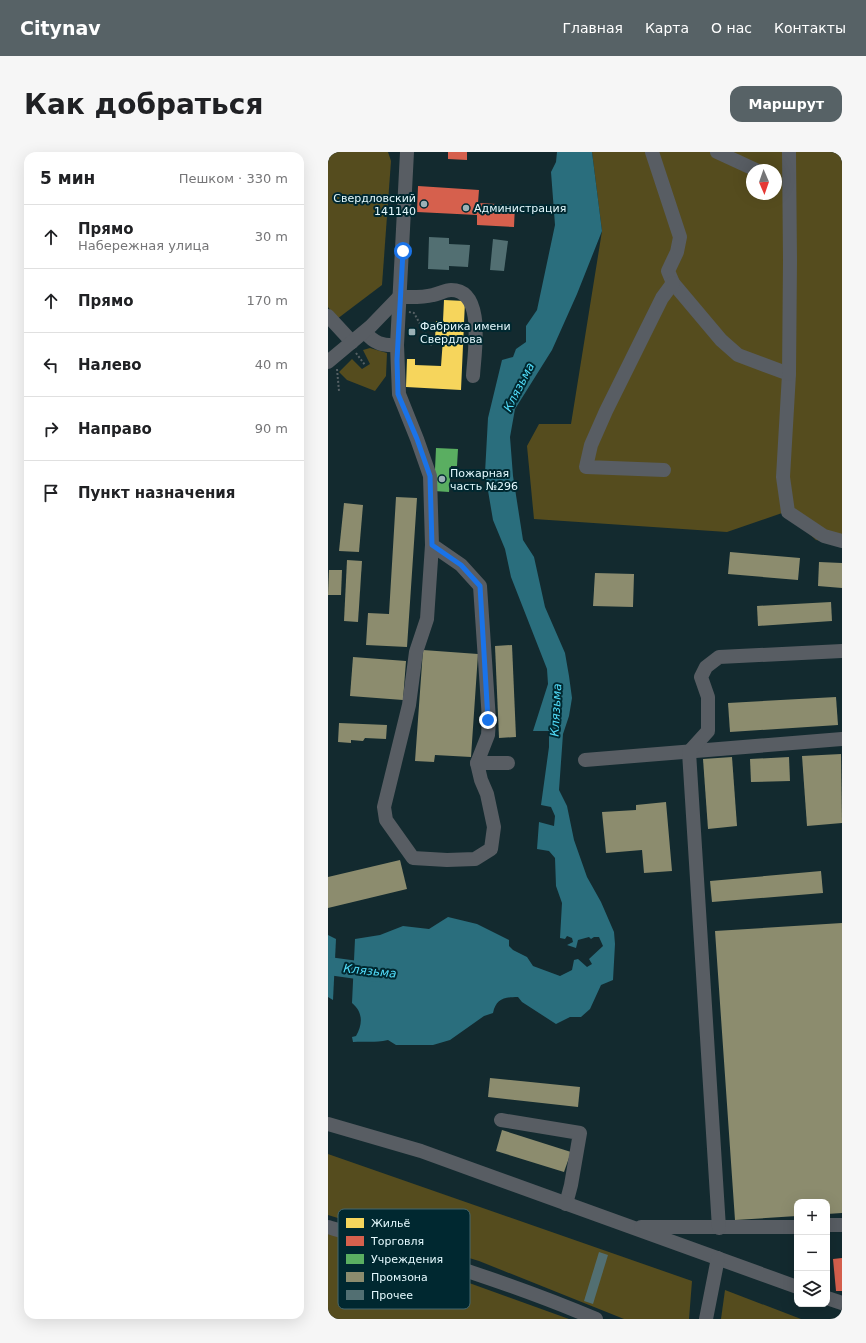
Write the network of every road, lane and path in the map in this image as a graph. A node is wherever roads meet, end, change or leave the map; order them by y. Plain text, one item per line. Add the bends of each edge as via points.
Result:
1 (407, 152) edge
2 (652, 152) edge
3 (717, 152) edge
4 (789, 152) edge
5 (746, 165) edge
6 (782, 182) edge
7 (789, 185) junction
8 (673, 283) junction
9 (399, 297) junction
10 (406, 312) dead end
11 (328, 316) edge
12 (365, 332) junction
13 (397, 345) junction
14 (432, 346) dead end
15 (354, 347) junction
16 (332, 364) edge
17 (365, 365) dead end
18 (789, 374) junction
19 (473, 376) dead end
20 (339, 391) dead end
21 (664, 470) dead end
22 (842, 542) edge
23 (432, 545) junction
24 (842, 651) edge
25 (842, 739) edge
26 (689, 752) junction
27 (585, 760) dead end
28 (478, 763) junction
29 (508, 763) dead end
30 (501, 1120) dead end
31 (328, 1124) edge
32 (566, 1204) junction
33 (830, 1225) edge
34 (842, 1225) edge
35 (328, 1227) edge
36 (630, 1227) junction
37 (794, 1227) edge
38 (719, 1228) junction
39 (338, 1230) edge
40 (718, 1258) junction
41 (470, 1271) edge
42 (794, 1286) edge
43 (830, 1299) edge
44 (842, 1303) edge
45 (596, 1319) edge
46 (706, 1319) edge

1 - 9 street
2 - 8 street via 680,237 668,271
3 - 5 street
4 - 7 street
6 - 7 street
7 - 18 street
8 - 18 street via 721,340 738,355
8 - 21 street via 662,298 606,411 591,445 586,467
9 - 12 street
9 - 13 street
9 - 19 street via 418,298 449,290 459,291 468,298 476,321
10 - 14 path via 414,313
11 - 15 street
12 - 13 street via 380,345
12 - 15 street
13 - 23 street via 398,394 430,476
15 - 16 street
15 - 17 path
16 - 20 path
18 - 22 street via 784,477 788,512 824,536
23 - 28 street via 461,565 480,586 488,735
23 - 28 street via 427,619 416,652 409,705 384,807 386,820 413,858 475,859 491,849 494,827
24 - 26 street via 719,657 706,667 701,677 708,697 708,731
25 - 26 street
26 - 27 street
26 - 38 street
28 - 29 street
30 - 32 street via 580,1133
31 - 32 street via 421,1151
32 - 36 street
33 - 34 street
35 - 39 street
36 - 38 street
36 - 40 street
37 - 38 street
40 - 42 street
40 - 46 street
41 - 45 street
43 - 44 street

